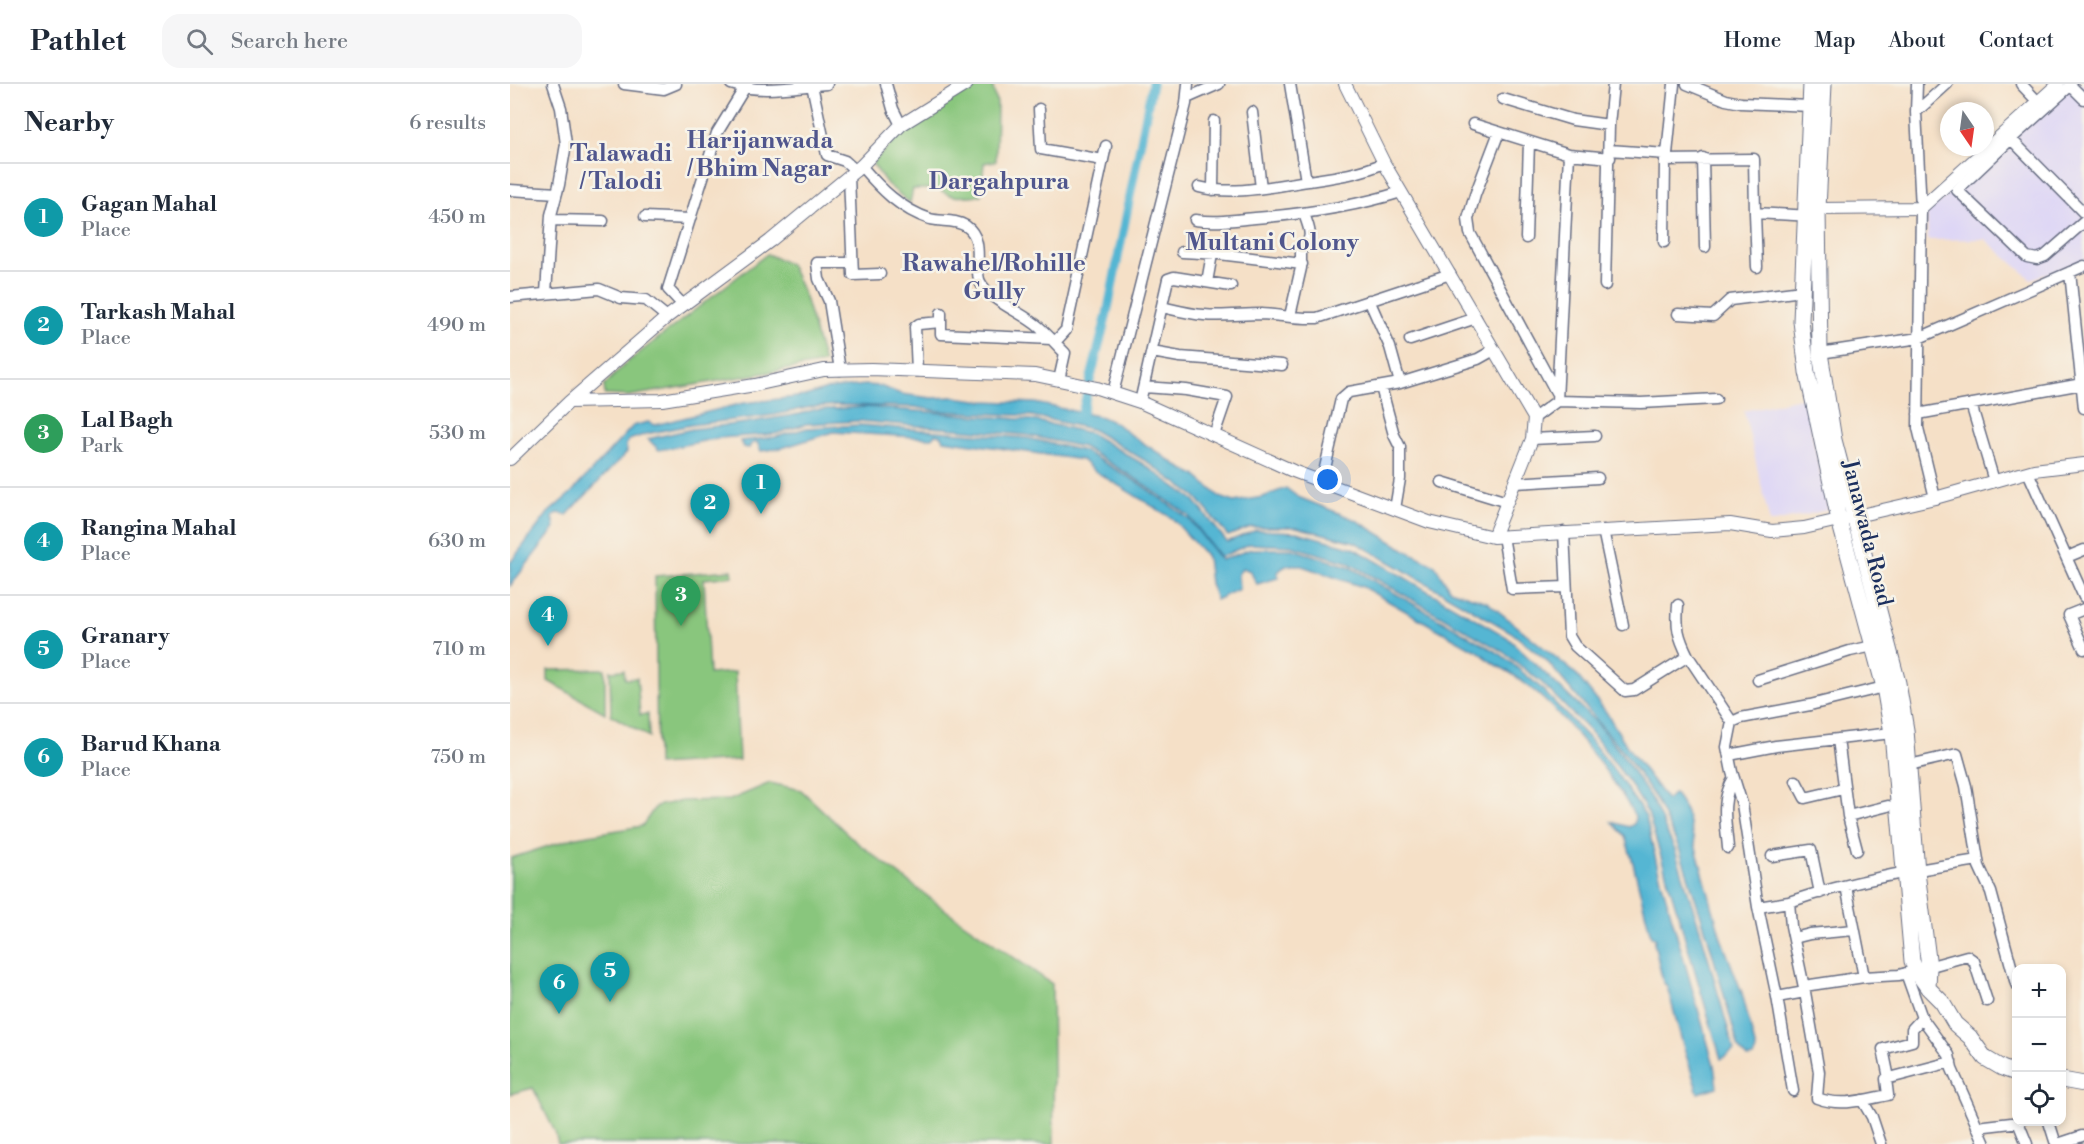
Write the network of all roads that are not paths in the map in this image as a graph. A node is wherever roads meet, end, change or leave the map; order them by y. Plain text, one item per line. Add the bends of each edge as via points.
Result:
1 (553, 84) edge
2 (624, 84) edge
3 (676, 84) edge
4 (731, 84) edge
5 (827, 84) edge
6 (886, 84) edge
7 (967, 84) edge
8 (1188, 84) edge
9 (1219, 84) edge
10 (1290, 84) edge
11 (1345, 84) edge
12 (1613, 84) edge
13 (1674, 84) edge
14 (1687, 84) edge
15 (1811, 84) edge
16 (1824, 84) edge
17 (1917, 84) edge
18 (1947, 84) edge
19 (2021, 84) edge
20 (812, 85) edge
21 (2066, 85) edge
22 (746, 86) edge
23 (1187, 98) junction
24 (1503, 99) dead end
25 (2084, 99) edge
26 (2039, 102) junction
27 (1810, 106) junction
28 (1039, 108) dead end
29 (1252, 112) dead end
30 (1916, 112) junction
31 (1214, 121) dead end
32 (1473, 124) dead end
33 (901, 125) junction
34 (1609, 125) junction
35 (1499, 132) junction
36 (2011, 139) junction
37 (1529, 142) junction
38 (1106, 146) dead end
39 (1569, 154) junction
40 (1609, 154) junction
41 (1666, 157) junction
42 (1702, 158) junction
43 (1103, 160) junction
44 (1384, 163) junction
45 (855, 171) junction
46 (1306, 181) junction
47 (1199, 187) dead end
48 (1261, 188) junction
49 (510, 190) edge
50 (1213, 190) junction
51 (557, 192) junction
52 (1401, 192) junction
53 (1921, 208) junction
54 (1304, 213) junction
55 (1755, 213) junction
56 (2084, 213) edge
57 (1814, 214) junction
58 (645, 217) dead end
59 (690, 219) junction
60 (551, 220) junction
61 (1195, 220) dead end
62 (603, 221) dead end
63 (2084, 222) edge
64 (1526, 238) dead end
65 (1664, 242) dead end
66 (1705, 247) dead end
67 (1182, 252) dead end
68 (1212, 254) junction
69 (852, 263) junction
70 (1302, 264) junction
71 (2084, 266) edge
72 (1757, 267) dead end
73 (2070, 272) junction
74 (880, 274) dead end
75 (1450, 274) junction
76 (1207, 282) junction
77 (1605, 285) dead end
78 (1230, 286) dead end
79 (1802, 291) junction
80 (546, 293) junction
81 (510, 297) edge
82 (1369, 300) junction
83 (682, 305) junction
84 (1162, 307) junction
85 (1678, 314) dead end
86 (1290, 316) junction
87 (667, 317) junction
88 (1476, 318) junction
89 (1919, 338) junction
90 (1052, 340) junction
91 (1410, 340) dead end
92 (1494, 350) junction
93 (1152, 352) junction
94 (1820, 353) junction
95 (1282, 365) dead end
96 (840, 370) junction
97 (917, 371) junction
98 (1062, 381) junction
99 (1400, 384) junction
100 (2082, 384) junction
101 (1144, 387) junction
102 (1381, 387) junction
103 (1113, 393) junction
104 (1557, 396) junction
105 (1716, 399) dead end
106 (569, 402) junction
107 (1140, 402) junction
108 (1971, 404) junction
109 (2084, 408) edge
110 (1918, 414) junction
111 (1534, 418) junction
112 (1214, 435) junction
113 (1595, 436) dead end
114 (1532, 439) junction
115 (510, 459) edge
116 (2084, 464) edge
117 (2028, 472) junction
118 (1598, 478) dead end
119 (1322, 481) junction
120 (1994, 481) junction
121 (1442, 482) dead end
122 (1515, 483) junction
123 (1935, 498) junction
124 (1507, 502) junction
125 (1395, 509) junction
126 (1854, 516) junction
127 (1839, 520) junction
128 (1604, 530) junction
129 (1564, 532) junction
130 (1498, 536) junction
131 (2084, 550) edge
132 (2067, 557) junction
133 (1566, 587) junction
134 (2084, 597) edge
135 (1678, 605) dead end
136 (2084, 609) edge
137 (1623, 625) dead end
138 (1873, 646) junction
139 (2084, 649) edge
140 (1688, 656) junction
141 (1758, 680) dead end
142 (1884, 687) junction
143 (1732, 722) junction
144 (1892, 733) junction
145 (1838, 739) junction
146 (1729, 755) junction
147 (1909, 765) junction
148 (1734, 778) junction
149 (1796, 781) dead end
150 (1843, 789) junction
151 (1888, 806) dead end
152 (1848, 816) junction
153 (1728, 848) dead end
154 (1857, 850) dead end
155 (1772, 856) dead end
156 (1978, 860) junction
157 (1910, 873) junction
158 (1846, 886) junction
159 (1820, 892) junction
160 (1789, 902) junction
161 (1758, 907) junction
162 (1854, 930) junction
163 (1794, 939) junction
164 (2012, 969) edge
165 (1917, 970) junction
166 (1864, 977) junction
167 (1804, 989) junction
168 (1778, 997) junction
169 (1987, 1001) dead end
170 (1922, 1018) junction
171 (1951, 1062) junction
172 (2013, 1072) edge
173 (1889, 1078) junction
174 (2066, 1081) edge
175 (2084, 1084) edge
176 (1793, 1091) dead end
177 (1862, 1100) junction
178 (2012, 1123) edge
179 (2020, 1126) edge
180 (2050, 1126) edge
181 (1977, 1127) junction
182 (2082, 1136) dead end
183 (1881, 1144) edge
184 (1985, 1144) edge
185 (2027, 1144) edge

1 - 51 street via 566,144
2 - 3 street via 664,88
4 - 22 street
5 - 20 street
6 - 33 street
7 - 33 street
8 - 23 street
9 - 23 street
10 - 46 street
11 - 44 street
12 - 34 street
13 - 41 street
14 - 27 street via 1741,103
15 - 27 main road, Janawada Road
16 - 57 main road, Janawada Road
17 - 30 street
18 - 30 street
19 - 26 street
20 - 22 street
20 - 45 street via 827,155 845,161
21 - 25 street
21 - 26 street
21 - 36 street
22 - 59 street via 717,133
23 - 103 street
24 - 34 street via 1573,120
26 - 53 street
27 - 57 main road, Janawada Road
28 - 43 street via 1041,149
29 - 48 street
30 - 53 street
31 - 50 street
32 - 35 street
33 - 45 street
34 - 40 street
35 - 37 street
35 - 104 street via 1468,219 1470,233
36 - 56 street
36 - 63 street via 1957,190 2027,257 2045,256
37 - 39 street
37 - 64 street
38 - 43 street
39 - 40 street
39 - 104 street
40 - 41 street
40 - 77 street
41 - 42 street
41 - 65 street
42 - 55 street via 1754,159
42 - 66 street
43 - 90 street via 1066,330
44 - 46 street via 1362,172
44 - 52 street
45 - 69 street
45 - 83 street via 770,241
45 - 90 street via 909,210 967,227 974,235 979,279 987,292
46 - 48 street
47 - 50 street
48 - 50 street
49 - 51 street
51 - 60 street
52 - 54 street via 1375,201
52 - 75 street
53 - 57 street
53 - 89 street
54 - 61 street via 1221,223
54 - 70 street via 1311,237 1301,249
55 - 57 street
55 - 72 street
57 - 79 main road, Janawada Road
57 - 94 main road, Janawada Road
58 - 59 street
59 - 83 street via 668,289
60 - 62 street
60 - 80 street
67 - 68 street
68 - 70 street
68 - 76 street
69 - 74 street via 853,275
69 - 96 street via 817,263 829,301
70 - 86 street
71 - 73 street
73 - 89 street
73 - 100 street
75 - 82 street
75 - 88 street
76 - 78 street
76 - 84 street via 1168,279
79 - 85 street via 1730,300 1713,316
79 - 127 main road, Janawada Road via 1804,358
80 - 81 street
80 - 87 street via 599,289 621,298 646,300
82 - 86 street via 1317,318
82 - 99 street via 1390,347
83 - 87 street
84 - 86 street via 1202,315
84 - 93 street
87 - 106 street
88 - 91 street
88 - 92 street
89 - 94 street
89 - 110 street
90 - 97 street via 941,334 940,317 915,327
90 - 98 street via 1065,353
92 - 99 street via 1478,359
92 - 111 street
93 - 95 street
93 - 101 street
94 - 126 main road, Janawada Road via 1834,440
96 - 97 street
96 - 106 street via 662,400
97 - 98 street via 1035,375
98 - 103 street
99 - 102 street
100 - 108 street
100 - 109 street
101 - 107 street
101 - 112 street via 1227,397
102 - 119 street via 1355,389 1341,399
102 - 125 street via 1400,447
103 - 107 street
104 - 105 street via 1641,403
104 - 111 street
106 - 115 street
107 - 112 street
108 - 110 street
108 - 120 street
110 - 123 street
111 - 114 street
112 - 119 street
113 - 114 street
114 - 122 street
116 - 117 street
117 - 120 street
117 - 132 street
118 - 122 street
119 - 125 street
120 - 123 street
121 - 124 street
122 - 124 street
123 - 126 street
124 - 130 street
125 - 130 street via 1429,522
126 - 127 street
126 - 147 main road, Janawada Road via 1898,683
127 - 128 street via 1772,531 1730,524
127 - 138 main road, Janawada Road
128 - 129 street
128 - 137 street
129 - 130 street
129 - 133 street
130 - 133 street via 1512,589
131 - 132 street
132 - 134 street
133 - 140 street via 1572,642 1625,691 1634,690
135 - 140 street via 1676,625
136 - 139 street via 2069,615
138 - 141 street
138 - 142 main road, Janawada Road
140 - 143 street
142 - 143 street
142 - 144 main road, Janawada Road
143 - 146 street
144 - 145 street
144 - 157 main road, Janawada Road
145 - 146 street
145 - 150 street
146 - 148 street
147 - 156 street via 1957,754
147 - 157 main road, Janawada Road
148 - 153 street via 1727,788 1724,807
148 - 161 street via 1742,804
149 - 150 street via 1805,798
150 - 152 street
151 - 152 street
152 - 154 street
155 - 159 street via 1811,850
156 - 157 street
156 - 164 street
157 - 158 street
157 - 165 main road, Janawada Road
158 - 159 street
158 - 162 street
159 - 160 street
160 - 161 street
160 - 163 street
161 - 168 street
162 - 163 street
162 - 166 street
163 - 167 street
165 - 166 street
165 - 169 street via 1970,957
165 - 170 street
165 - 172 main road, Janawada Road via 1985,1058
166 - 167 street
167 - 168 street
167 - 177 street via 1820,1072 1816,1098 1829,1102
168 - 176 street
170 - 171 street
170 - 173 street via 1912,1029 1912,1041 1883,1049
171 - 173 street
171 - 181 street
173 - 177 street via 1887,1095
174 - 175 main road
177 - 183 street
178 - 181 street
179 - 185 street
180 - 182 street via 2058,1144
181 - 184 street

